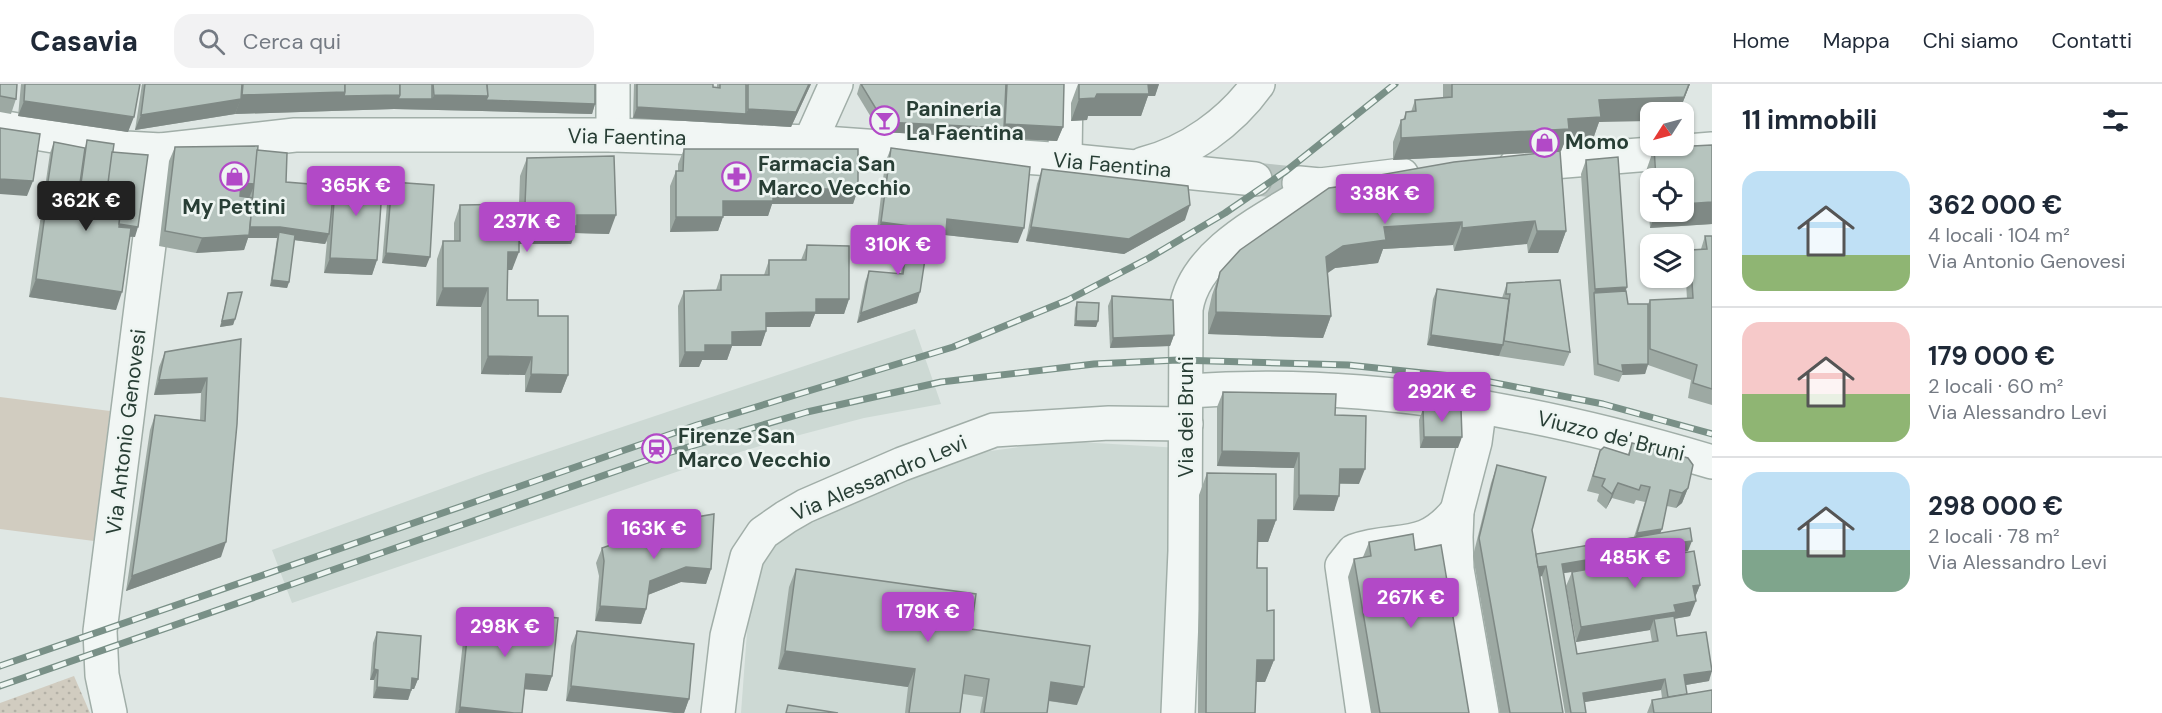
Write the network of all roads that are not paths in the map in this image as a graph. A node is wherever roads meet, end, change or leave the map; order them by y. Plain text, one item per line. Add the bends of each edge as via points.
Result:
1 (612, 84) edge
2 (836, 84) edge
3 (1066, 84) edge
4 (1258, 84) edge
5 (0, 127) edge
6 (613, 135) junction
7 (810, 142) junction
8 (1712, 149) edge
9 (162, 150) junction
10 (1065, 160) junction
11 (1132, 166) junction
12 (1480, 168) edge
13 (1433, 172) edge
14 (1256, 179) tunnel mouth
15 (1187, 391) junction
16 (1480, 405) junction
17 (1186, 424) junction
18 (1712, 462) edge
19 (1457, 511) junction
20 (1417, 541) junction
21 (1458, 575) junction
22 (110, 713) edge
23 (718, 713) edge
24 (1178, 713) edge
25 (1363, 713) edge
26 (1482, 713) edge

1 - 6 street
2 - 7 street
3 - 10 street
4 - 11 street via 1238,108 1190,146
5 - 9 street, Via Faentina via 125,148
6 - 7 street, Via Faentina
6 - 9 street, Via Faentina via 295,135
7 - 10 street, Via Faentina
8 - 12 street
9 - 22 street, Via Antonio Genovesi via 100,631 102,675
10 - 11 street, Via Faentina
11 - 14 street, Via Faentina
13 - 15 street, Via dei Bruni via 1307,184 1220,250 1203,268 1189,293
15 - 16 street, Viuzzo de' Bruni via 1335,388
15 - 17 street, Via dei Bruni
16 - 18 street, Viuzzo de' Bruni via 1615,435
16 - 19 street
17 - 23 street, Via Alessandro Levi via 1109,423 994,430 880,473 774,524 747,557 727,636
17 - 24 street, Via dei Bruni
19 - 20 street via 1440,529
19 - 21 street
20 - 21 street via 1447,561
20 - 25 street via 1363,548 1354,551 1342,566
21 - 26 street

